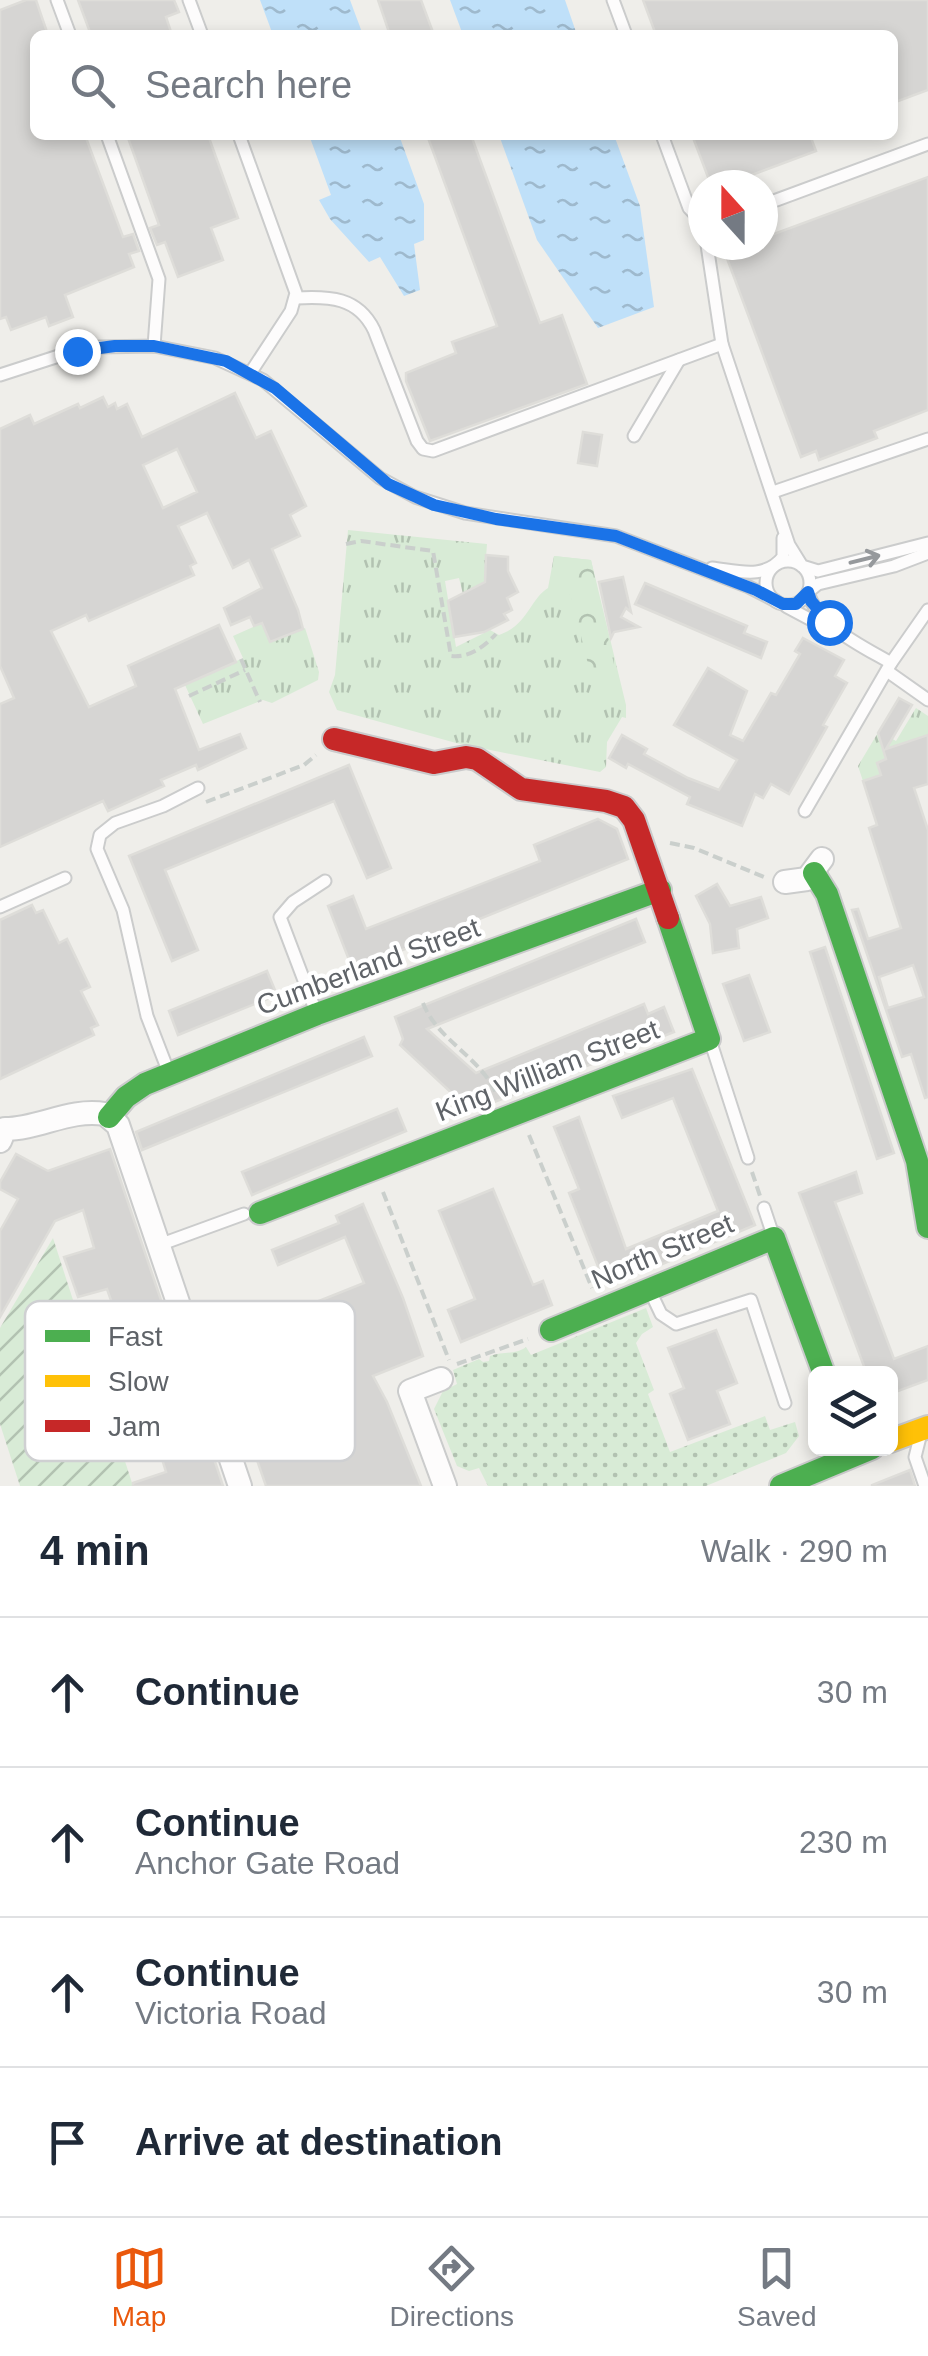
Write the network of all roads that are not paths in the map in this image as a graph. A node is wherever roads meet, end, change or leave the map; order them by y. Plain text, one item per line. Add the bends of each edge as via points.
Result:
1 (58, 0) edge
2 (188, 0) edge
3 (613, 0) edge
4 (68, 30) edge
5 (200, 30) edge
6 (624, 30) edge
7 (109, 140) edge
8 (241, 140) edge
9 (664, 140) edge
10 (928, 144) edge
11 (778, 200) edge
12 (688, 205) edge
13 (709, 260) edge
14 (296, 298) junction
15 (722, 344) junction
16 (154, 346) junction
17 (679, 360) junction
18 (251, 372) junction
19 (0, 375) edge
20 (634, 436) dead end
21 (928, 439) edge
22 (773, 492) junction
23 (778, 506) junction
24 (928, 543) edge
25 (928, 553) edge
26 (688, 564) junction
27 (776, 565) junction
28 (802, 566) junction
29 (808, 592) junction
30 (777, 602) junction
31 (928, 610) edge
32 (854, 641) junction
33 (889, 667) junction
34 (928, 700) edge
35 (334, 739) road end
36 (198, 788) road end
37 (805, 811) dead end
38 (65, 878) dead end
39 (325, 880) dead end
40 (785, 882) road end
41 (660, 890) junction
42 (0, 908) edge
43 (317, 1014) junction
44 (710, 1038) junction
45 (170, 1074) junction
46 (110, 1116) junction
47 (2, 1132) edge
48 (748, 1158) road end
49 (764, 1208) road end
50 (252, 1214) joint
51 (928, 1228) edge
52 (774, 1238) junction
53 (160, 1246) junction
54 (650, 1289) junction
55 (178, 1301) edge
56 (551, 1330) road end
57 (821, 1366) edge
58 (446, 1372) road end
59 (785, 1403) dead end
60 (925, 1428) edge
61 (898, 1439) edge
62 (848, 1456) edge
63 (232, 1461) edge
64 (240, 1486) edge
65 (445, 1486) edge
66 (780, 1486) edge
67 (925, 1486) edge

1 - 4 lane
2 - 5 lane
3 - 6 lane
7 - 16 lane via 159,278
8 - 14 lane
9 - 12 lane
10 - 11 lane
13 - 15 lane
14 - 17 lane via 336,298 365,314 416,441 433,452
14 - 18 lane
15 - 17 lane
15 - 22 lane
16 - 18 lane
16 - 19 lane via 87,349
17 - 20 lane
18 - 26 lane via 380,478 415,497 465,514 600,532
21 - 22 lane
22 - 23 lane
23 - 27 lane via 784,554
23 - 28 lane
28 -> 24 lane via 818,571
25 - 29 lane
26 - 27 lane via 756,573
26 - 30 lane
27 - 28 lane
27 - 30 lane via 767,582
28 - 29 lane
29 - 30 lane via 796,604
29 - 32 lane
30 - 32 lane
31 - 33 lane
32 - 33 lane
33 - 34 lane
33 - 37 lane
35 - 41 street via 434,764 477,758 530,792 624,806
36 - 45 lane via 115,823 97,849 123,910 147,1016
38 - 42 lane
39 - 43 lane via 280,917
40 - 51 street via 802,881 818,866 918,1161
41 - 43 street, Cumberland Street
41 - 44 street
43 - 45 street, Cumberland Street
44 - 48 lane
44 - 50 street, King William Street
45 - 46 street, Cumberland Street via 126,1096
46 - 47 street via 77,1114
46 - 53 street
49 - 52 lane
50 - 53 lane
52 - 54 street, North Street
52 - 57 street, North Street
53 - 55 street
54 - 56 street, North Street
54 - 59 lane via 661,1314 676,1324 750,1300
58 - 65 street via 410,1390
60 - 61 street
60 - 67 lane via 915,1457
62 - 66 street
63 - 64 street

